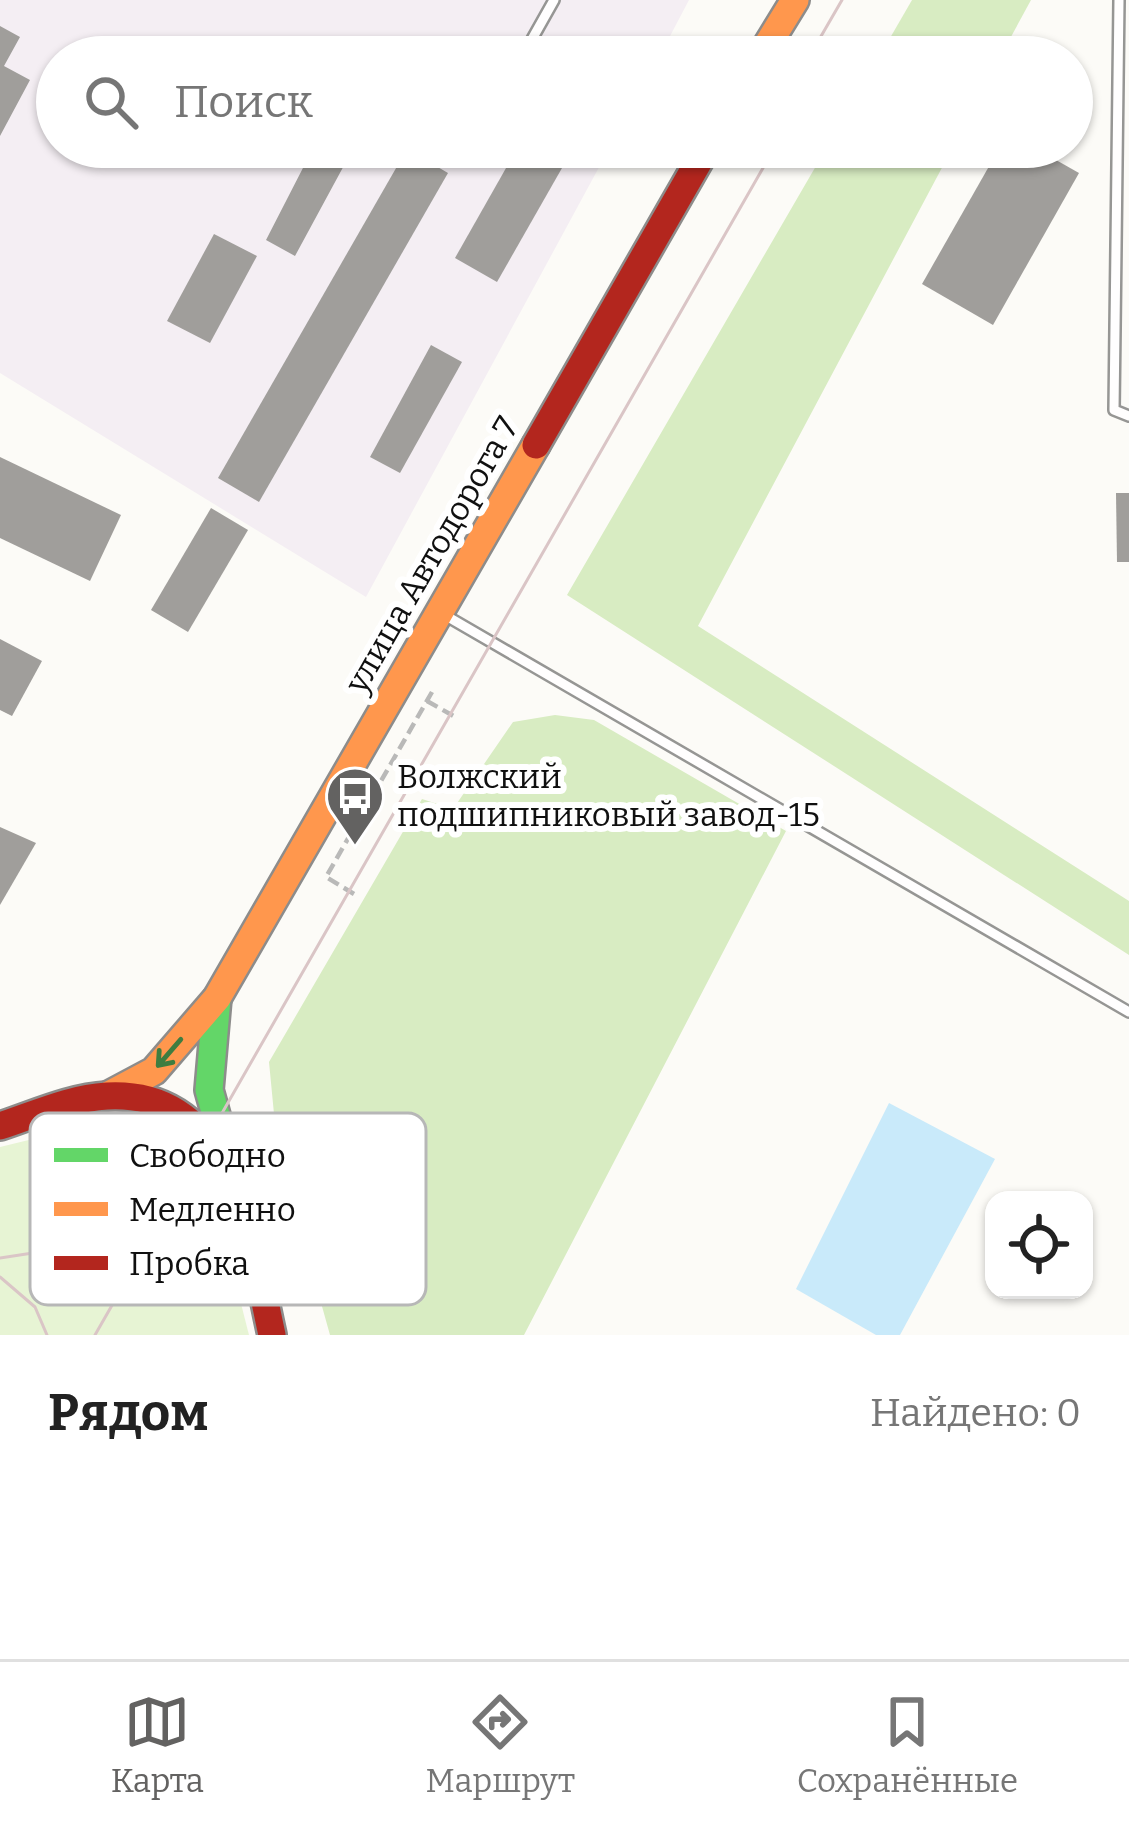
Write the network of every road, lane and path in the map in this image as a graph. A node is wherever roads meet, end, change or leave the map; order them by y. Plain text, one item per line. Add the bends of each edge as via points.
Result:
1 (554, 0) edge
2 (795, 0) edge
3 (1119, 0) edge
4 (534, 36) edge
5 (773, 36) edge
6 (695, 168) edge
7 (1129, 416) edge
8 (441, 613) junction
9 (432, 692) dead end
10 (428, 700) junction
11 (457, 718) dead end
12 (354, 894) dead end
13 (217, 998) junction
14 (1129, 1012) edge
15 (109, 1095) junction
16 (46, 1113) edge
17 (182, 1113) edge
18 (215, 1113) edge
19 (30, 1117) edge
20 (0, 1126) edge
21 (264, 1305) edge
22 (272, 1335) edge

1 - 4 lane
2 - 5 street
3 - 7 lane via 1114,410
6 - 8 street, улица Автодорога 7
8 - 13 street, улица Автодорога 7
8 - 14 lane
9 - 10 path
10 - 11 path
10 - 12 path via 326,877
13 -> 15 street, улица Автодорога 7 via 154,1071
13 - 18 street, улица Автодорога 7 via 209,1090
15 - 16 street
15 - 17 street
19 - 20 street
21 - 22 street

